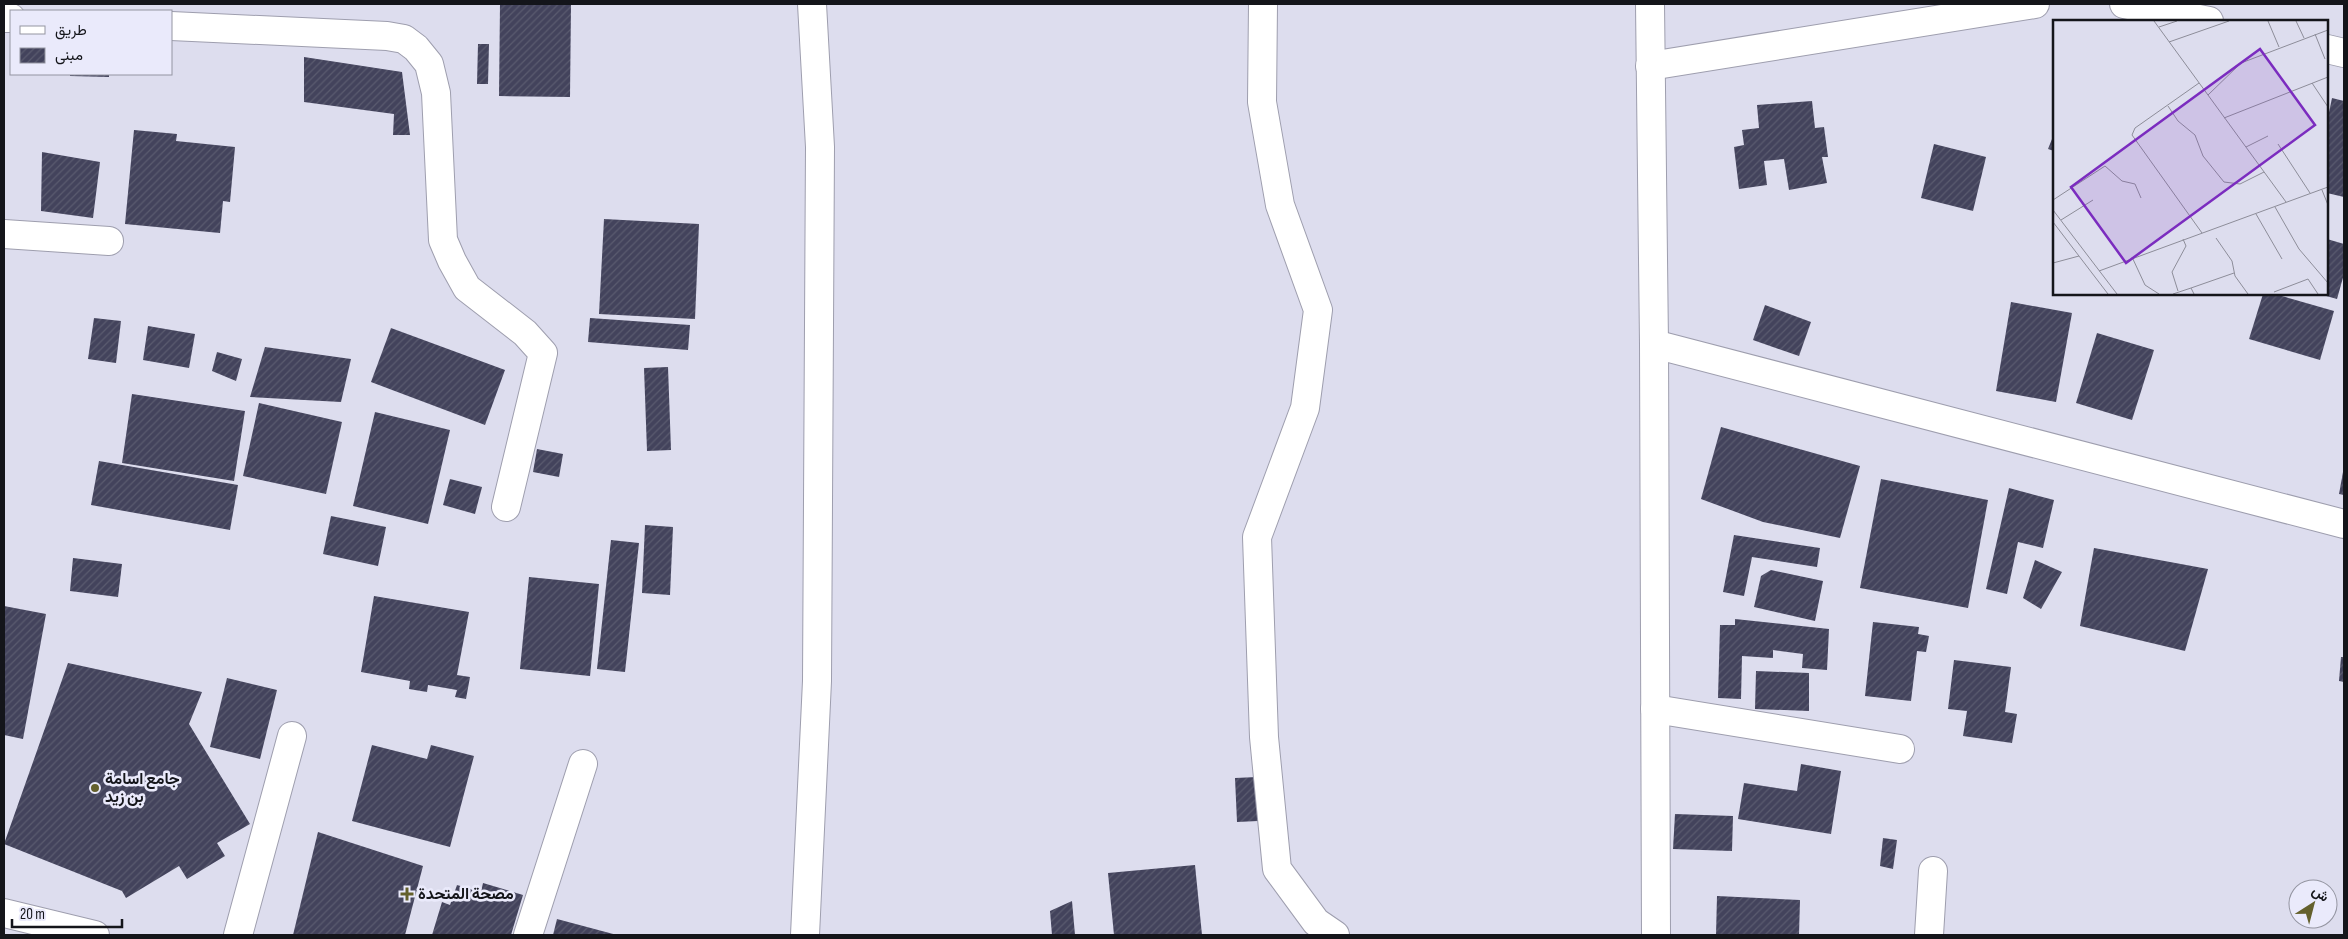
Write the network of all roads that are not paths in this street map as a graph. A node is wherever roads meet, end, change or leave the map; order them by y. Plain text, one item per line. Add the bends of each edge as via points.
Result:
1 (812, 4) edge
2 (1263, 4) edge
3 (1650, 4) edge
4 (2035, 4) edge
5 (2124, 4) edge
6 (2204, 20) edge
7 (172, 26) edge
8 (2328, 49) edge
9 (2344, 53) edge
10 (1650, 66) junction
11 (4, 234) edge
12 (109, 241) dead end
13 (1654, 344) junction
14 (506, 507) dead end
15 (2344, 524) edge
16 (1655, 709) junction
17 (292, 736) dead end
18 (1900, 749) dead end
19 (583, 764) dead end
20 (1932, 871) dead end
21 (4, 913) edge
22 (88, 934) edge
23 (238, 935) edge
24 (528, 935) edge
25 (805, 935) edge
26 (1335, 935) edge
27 (1656, 935) edge
28 (1929, 935) edge

1 - 25 street via 820,147 817,672
2 - 26 street via 1262,102 1280,205 1318,310 1305,408 1258,537 1264,737 1276,869 1316,922
3 - 10 street
4 - 10 street
5 - 6 street
7 - 14 street via 387,36 404,39 430,64 436,93 444,240 467,288 525,333 543,353
8 - 9 street
10 - 13 street
11 - 12 street
13 - 15 street
13 - 16 street
16 - 18 street
16 - 27 street
17 - 23 street
19 - 24 street
20 - 28 street
21 - 22 street

